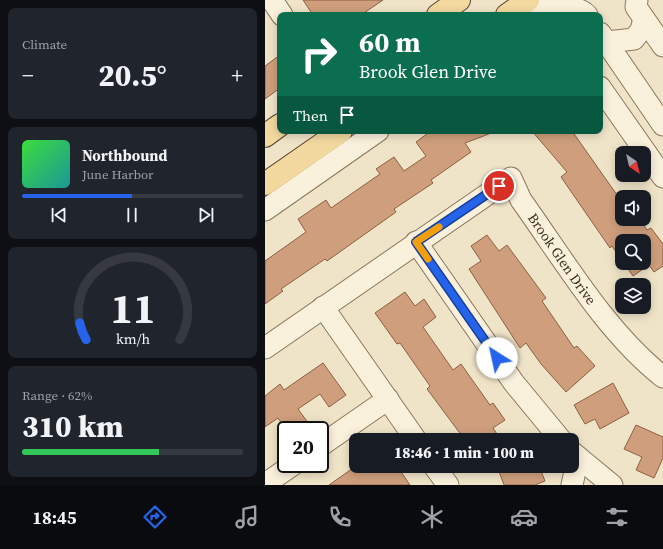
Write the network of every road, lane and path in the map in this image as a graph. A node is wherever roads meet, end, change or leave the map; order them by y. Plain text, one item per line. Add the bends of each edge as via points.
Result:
1 (271, 0) edge
2 (459, 0) edge
3 (519, 5) edge
4 (641, 9) edge
5 (586, 10) edge
6 (280, 12) edge
7 (442, 12) edge
8 (603, 38) edge
9 (663, 46) edge
10 (603, 91) edge
11 (663, 125) edge
12 (277, 127) edge
13 (337, 134) edge
14 (374, 134) edge
15 (265, 136) edge
16 (663, 177) edge
17 (265, 184) edge
18 (265, 210) edge
19 (416, 242) junction
20 (323, 307) junction
21 (265, 348) edge
22 (663, 377) edge
23 (388, 399) junction
24 (411, 433) edge
25 (555, 433) edge
26 (329, 440) edge
27 (579, 458) edge
28 (281, 473) edge
29 (439, 473) edge
30 (573, 473) edge
31 (265, 484) edge
32 (448, 485) edge
33 (572, 485) edge
34 (612, 485) edge

1 - 6 street
2 - 7 main road
3 - 5 street
4 - 8 street via 641,30 634,39
4 - 9 street
8 - 11 street
10 - 16 street
12 - 15 main road
13 - 17 main road
14 - 18 street
19 - 20 street, Brook Glen Drive
19 - 22 street, Brook Glen Drive via 511,178 521,200 610,325
19 - 25 street via 514,383
20 - 21 street, Brook Glen Drive
20 - 23 street
23 - 24 street
23 - 26 street
27 - 34 street
28 - 31 street
29 - 32 street
30 - 33 street

